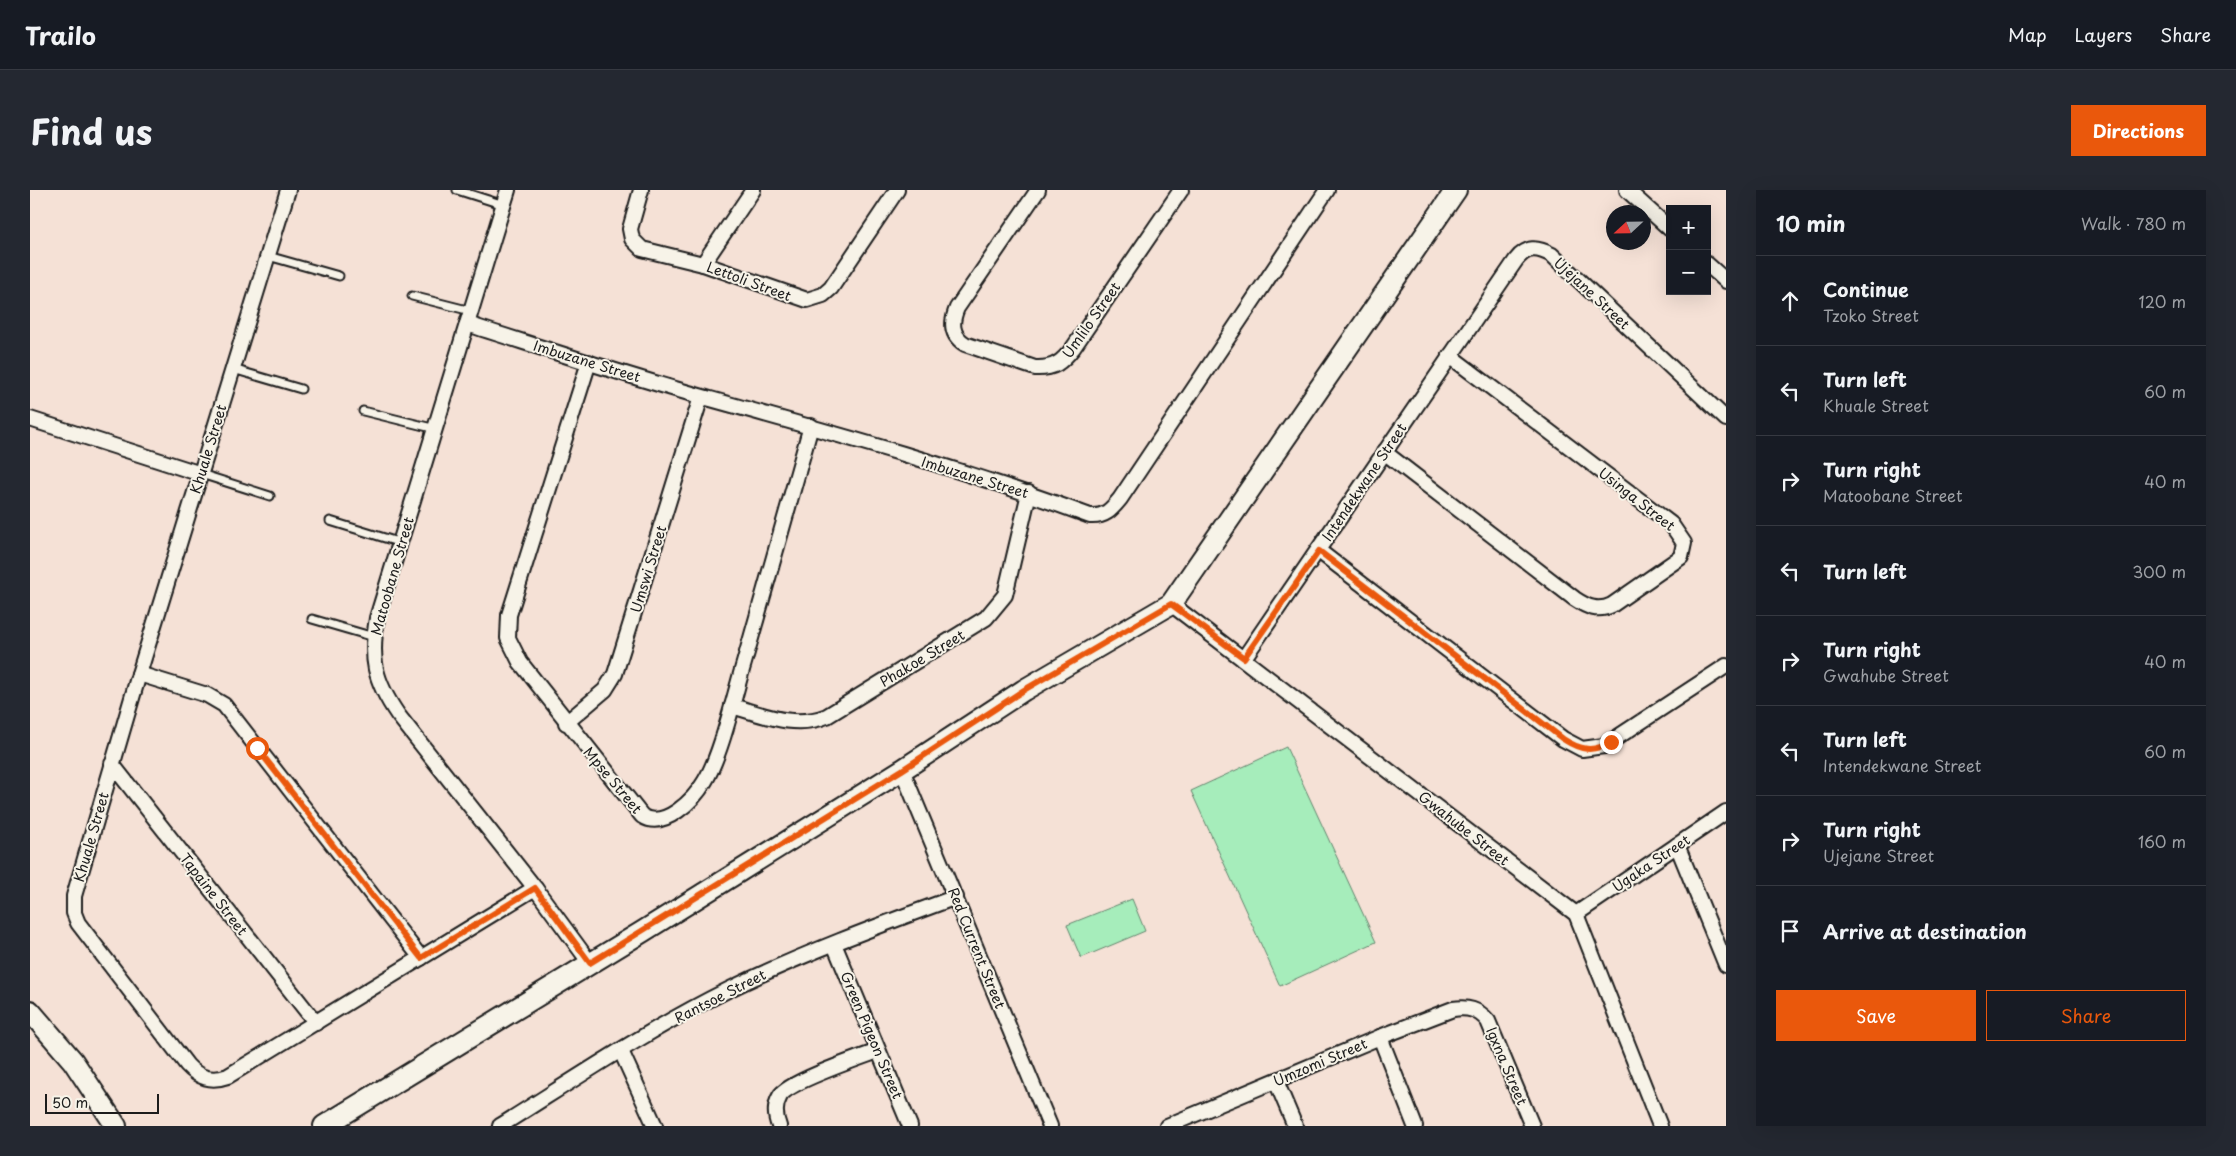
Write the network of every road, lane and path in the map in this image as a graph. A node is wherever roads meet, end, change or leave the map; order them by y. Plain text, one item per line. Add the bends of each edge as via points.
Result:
1 (288, 190) edge
2 (457, 190) edge
3 (508, 190) edge
4 (641, 190) edge
5 (753, 190) edge
6 (897, 190) edge
7 (1038, 190) edge
8 (1181, 190) edge
9 (1327, 190) edge
10 (1456, 190) edge
11 (1627, 190) edge
12 (504, 205) junction
13 (1666, 225) edge
14 (268, 256) junction
15 (703, 264) junction
16 (1711, 268) edge
17 (339, 276) dead end
18 (1726, 281) edge
19 (412, 296) dead end
20 (469, 318) junction
21 (1450, 356) junction
22 (589, 362) junction
23 (233, 369) junction
24 (302, 389) dead end
25 (702, 397) junction
26 (363, 411) dead end
27 (30, 419) edge
28 (1726, 419) edge
29 (811, 426) junction
30 (436, 428) junction
31 (1384, 452) junction
32 (201, 474) junction
33 (1029, 493) junction
34 (270, 496) dead end
35 (330, 521) dead end
36 (401, 543) junction
37 (1319, 551) junction
38 (1171, 604) junction
39 (312, 619) dead end
40 (374, 637) junction
41 (1244, 658) junction
42 (1726, 666) edge
43 (139, 674) junction
44 (732, 706) junction
45 (566, 723) junction
46 (112, 764) junction
47 (902, 770) junction
48 (1726, 812) edge
49 (1677, 845) junction
50 (535, 888) junction
51 (956, 897) junction
52 (1576, 914) junction
53 (834, 944) junction
54 (421, 958) junction
55 (590, 963) junction
56 (1726, 965) edge
57 (1476, 1010) joint
58 (30, 1011) edge
59 (316, 1023) junction
60 (1380, 1037) junction
61 (878, 1050) junction
62 (620, 1051) junction
63 (1276, 1080) junction
64 (1174, 1125) edge
65 (116, 1126) edge
66 (324, 1126) edge
67 (500, 1126) edge
68 (655, 1126) edge
69 (779, 1126) edge
70 (910, 1126) edge
71 (1050, 1126) edge
72 (1295, 1126) edge
73 (1415, 1126) edge
74 (1532, 1126) edge
75 (1660, 1126) edge

1 - 14 street, Khuale Street
2 - 12 lane
3 - 12 street, Matoobane Street
4 - 15 street, Lettoli Street via 630,229 636,244 650,252
5 - 15 street
6 - 15 street, Lettoli Street via 840,276 831,288 816,298 800,300
7 - 8 street, Umlilo Street via 957,308 952,324 957,337 965,344 1035,368 1061,362 1073,348
9 - 33 street, Imbuzane Street via 1112,508 1099,517 1090,516
10 - 38 street
11 - 13 street
12 - 20 street, Matoobane Street
14 - 17 lane
14 - 23 street, Khuale Street
16 - 18 street
19 - 20 lane
20 - 22 street, Imbuzane Street
20 - 30 street, Matoobane Street
21 - 28 street, Ujejane Street via 1516,260 1530,249 1542,249
21 - 31 street, Intendekwane Street
21 - 31 street, Usinga Street via 1671,524 1684,543 1681,557 1612,606 1600,610 1592,608 1575,599
22 - 25 street, Imbuzane Street
22 - 45 street, Mpse Street via 507,629 510,644 520,662
23 - 24 lane
23 - 32 street, Khuale Street
25 - 29 street, Imbuzane Street
25 - 45 street, Umswi Street via 615,674 605,690
26 - 30 lane
27 - 32 street
29 - 33 street, Imbuzane Street
29 - 44 street, Mpse Street
30 - 36 street, Matoobane Street
31 - 37 street, Intendekwane Street
32 - 34 lane
32 - 43 street, Khuale Street
33 - 44 street, Phakoe Street via 1005,595 986,618 816,720 783,722
35 - 36 lane
36 - 40 street, Matoobane Street via 382,598
37 - 41 street, Intendekwane Street
37 - 42 street via 1563,739 1582,749 1597,749 1611,742
38 - 41 street, Gwahube Street
38 - 47 street via 1024,690
39 - 40 lane
40 - 50 street, Matoobane Street via 374,667 385,696
41 - 52 street, Gwahube Street
43 - 46 street, Khuale Street
43 - 54 street via 207,695 224,705
44 - 45 street, Mpse Street via 710,772 702,786 691,800 671,814 652,821 642,816
46 - 59 street, Tapaine Street
46 - 59 street, Khuale Street via 74,896 74,913 89,939 187,1065 204,1078 219,1079
47 - 51 street, Red Current Street
47 - 55 street
48 - 49 street, Ugaka Street
49 - 52 street, Ugaka Street
49 - 56 street
50 - 54 street, Khuale Street
50 - 55 street, Matoobane Street
51 - 53 street, Rantsoe Street
51 - 71 street, Red Current Street
52 - 75 street
53 - 61 street, Green Pigeon Street
53 - 62 street, Rantsoe Street via 728,990
54 - 59 street, Khuale Street
55 - 66 street
57 - 60 street, Umzomi Street via 1453,1009
57 - 74 street, Igxna Street via 1488,1021
58 - 65 street via 73,1061
60 - 63 street, Umzomi Street
60 - 73 street
61 - 69 street via 783,1092 775,1111
61 - 70 street, Green Pigeon Street
62 - 67 street, Rantsoe Street
62 - 68 street
63 - 64 street, Umzomi Street
63 - 72 street

